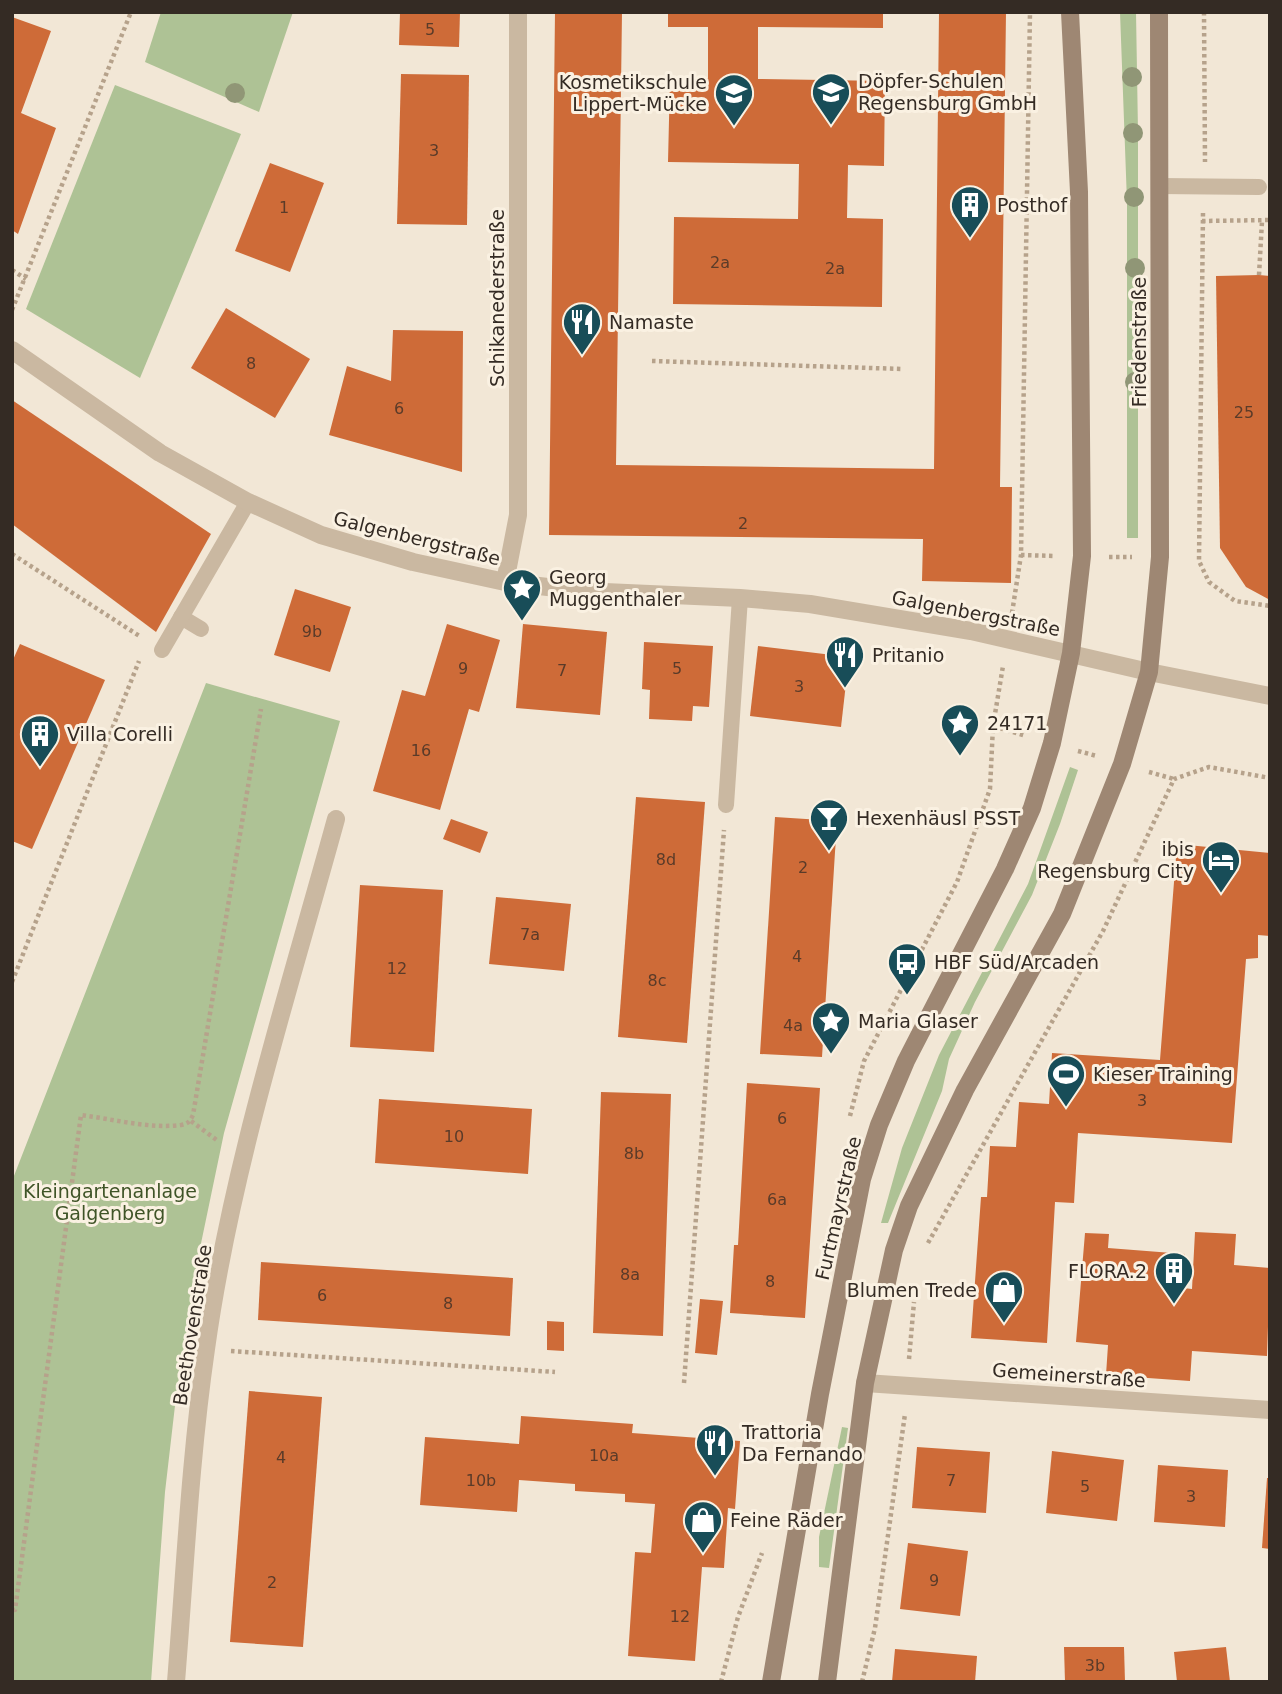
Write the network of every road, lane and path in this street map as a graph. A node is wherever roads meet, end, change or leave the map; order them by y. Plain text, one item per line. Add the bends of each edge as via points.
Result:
1 (131, 12) edge
2 (518, 12) edge
3 (1030, 12) edge
4 (1070, 12) edge
5 (1159, 12) edge
6 (1204, 12) edge
7 (1160, 186) junction
8 (1205, 187) junction
9 (1259, 187) dead end
10 (1262, 220) junction
11 (1270, 220) edge
12 (1202, 221) junction
13 (12, 270) edge
14 (1259, 275) dead end
15 (26, 279) junction
16 (12, 310) edge
17 (12, 350) edge
18 (652, 361) dead end
19 (904, 369) dead end
20 (248, 502) junction
21 (12, 554) edge
22 (505, 582) junction
23 (1015, 590) dead end
24 (740, 598) junction
25 (1270, 606) edge
26 (181, 617) junction
27 (201, 629) dead end
28 (147, 641) dead end
29 (162, 650) dead end
30 (142, 653) dead end
31 (1071, 653) junction
32 (1149, 672) junction
33 (1270, 695) edge
34 (261, 709) dead end
35 (993, 726) dead end
36 (1052, 743) junction
37 (1122, 764) junction
38 (1270, 778) edge
39 (1174, 779) junction
40 (726, 805) joint
41 (336, 819) dead end
42 (12, 982) edge
43 (900, 992) dead end
44 (907, 996) dead end
45 (923, 1252) dead end
46 (914, 1300) dead end
47 (206, 1349) junction
48 (555, 1372) dead end
49 (684, 1383) dead end
50 (865, 1383) junction
51 (907, 1385) junction
52 (1270, 1410) edge
53 (12, 1610) edge
54 (176, 1682) edge
55 (771, 1682) edge
56 (827, 1682) edge
57 (862, 1682) edge

1 - 15 path
2 - 22 street, Schikanederstraße via 518,515
3 - 23 path via 1021,555
4 - 31 main road via 1079,192 1082,556
5 - 7 main road, Friedenstraße
6 - 8 path
7 - 8 lane
7 - 32 main road, Friedenstraße via 1160,557
8 - 9 lane
8 - 12 path
10 - 11 path
10 - 12 path
10 - 14 path
12 - 25 path via 1199,561 1209,582 1236,601
13 - 15 path
15 - 16 path
17 - 20 street, Galgenbergstraße via 160,453
18 - 19 path
20 - 22 street, Galgenbergstraße via 321,536
20 - 26 lane
21 - 28 path
22 - 24 street, Galgenbergstraße
24 - 31 street, Galgenbergstraße via 810,604 963,629
24 - 40 lane
26 - 27 lane
26 - 29 lane
30 - 42 path
31 - 32 street, Galgenbergstraße
31 - 36 main road, Furtmayrstraße
32 - 33 street, Galgenbergstraße
32 - 37 main road
34 - 53 path via 191,1121 151,1124 81,1115
35 - 36 path
36 - 37 path
36 - 55 main road, Furtmayrstraße via 1032,808 1005,869 878,1125 862,1180 820,1394
37 - 39 path
37 - 50 main road via 1062,914 965,1090 909,1206 894,1250
38 - 39 path via 1209,767
39 - 45 path via 1103,931
40 - 49 path
41 - 47 street, Beethovenstraße via 243,1159
43 - 44 path
46 - 51 path
47 - 48 path
47 - 54 street, Beethovenstraße
50 - 51 street, Gemeinerstraße
50 - 56 main road
51 - 52 street, Gemeinerstraße
51 - 57 path via 884,1575

